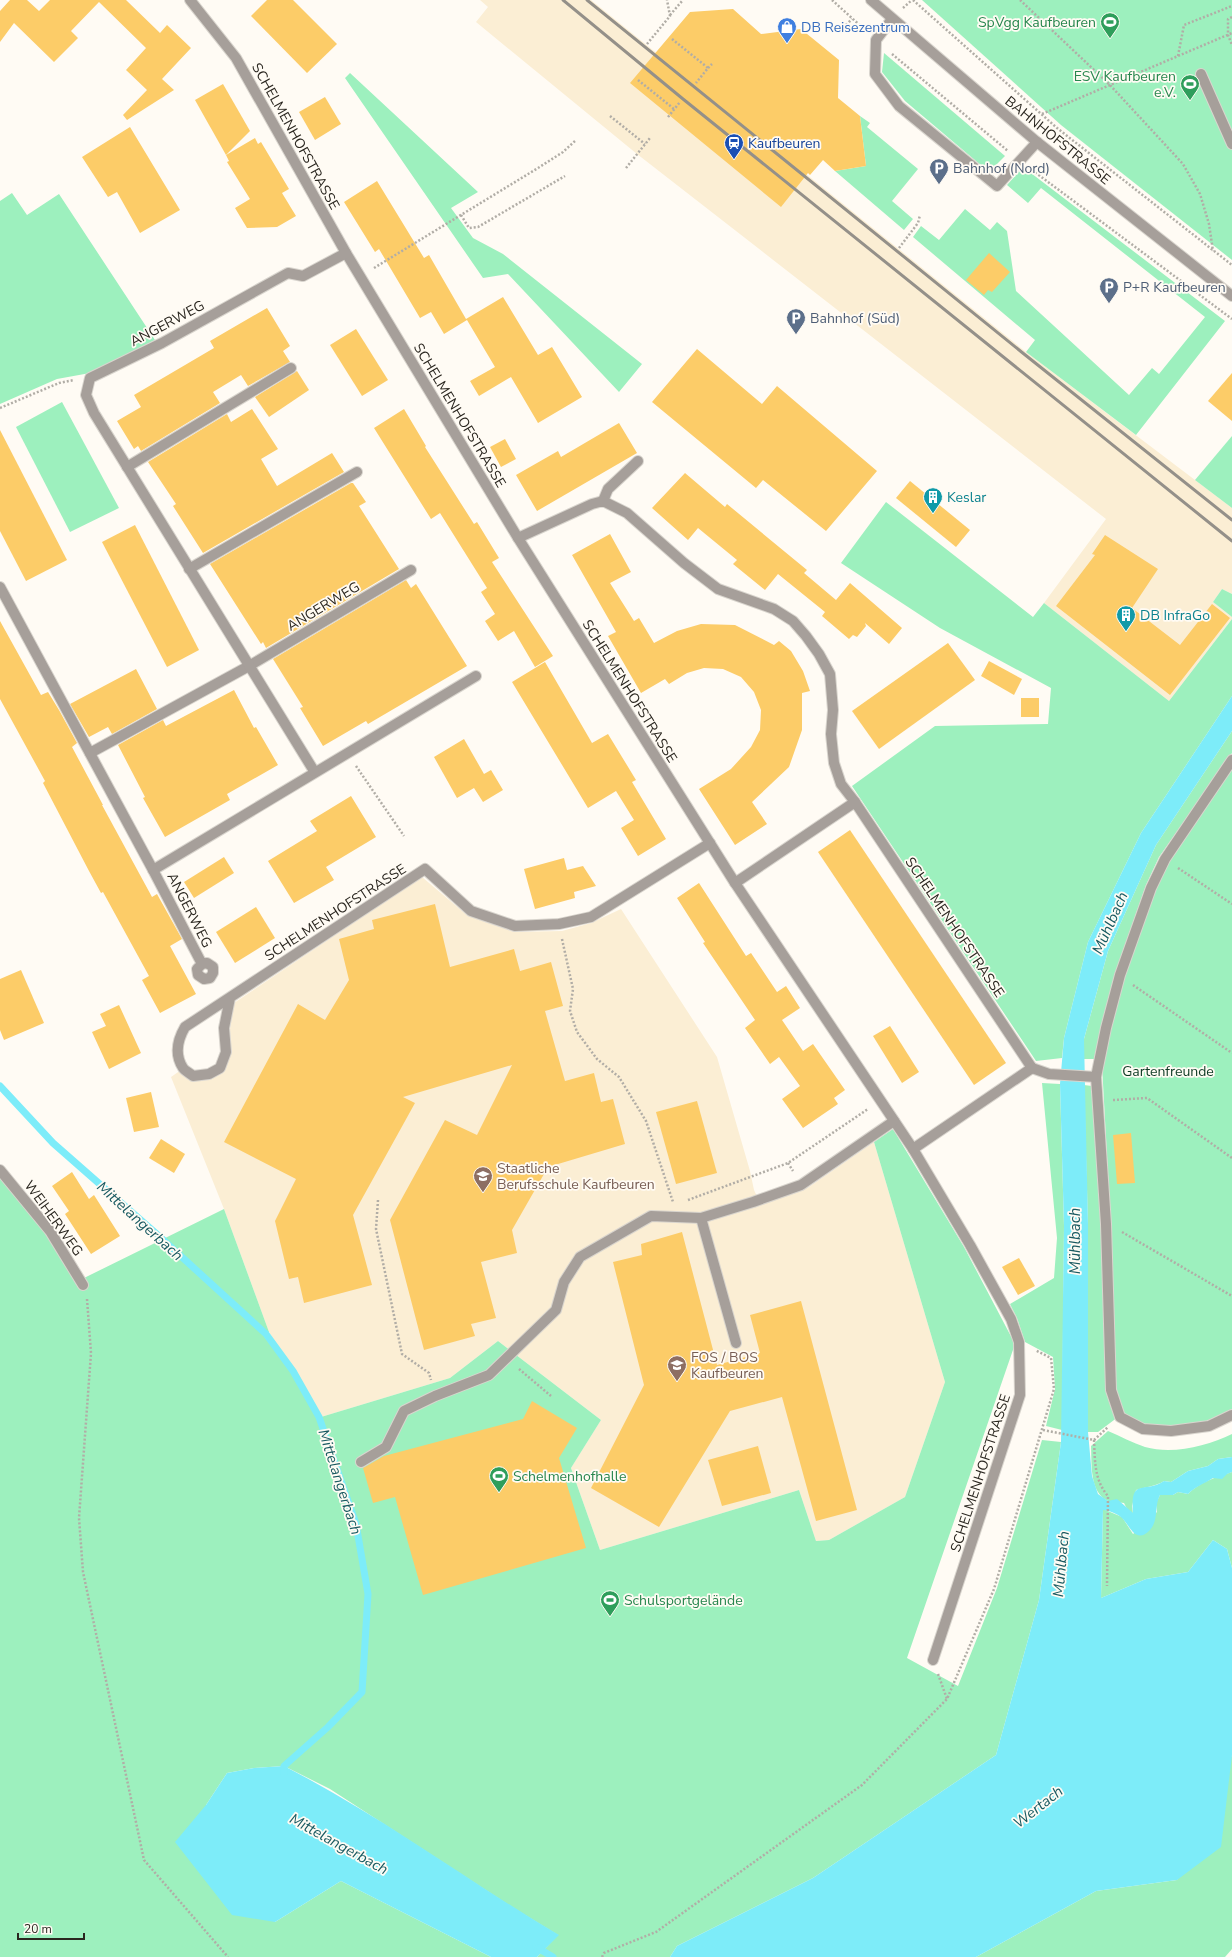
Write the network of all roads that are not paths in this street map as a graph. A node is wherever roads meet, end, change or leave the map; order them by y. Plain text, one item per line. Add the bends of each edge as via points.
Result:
1 (190, 0) edge
2 (871, 0) edge
3 (892, 19) junction
4 (1201, 74) dead end
5 (1037, 142) junction
6 (1232, 144) edge
7 (346, 252) junction
8 (1232, 296) edge
9 (291, 368) dead end
10 (638, 461) dead end
11 (127, 467) junction
12 (357, 472) dead end
13 (603, 501) junction
14 (518, 538) junction
15 (189, 569) junction
16 (411, 570) dead end
17 (0, 587) edge
18 (249, 666) junction
19 (476, 676) dead end
20 (90, 753) junction
21 (1232, 760) edge
22 (314, 771) junction
23 (854, 802) junction
24 (710, 843) junction
25 (153, 870) junction
26 (735, 883) junction
27 (202, 964) dead end
28 (230, 998) junction
29 (1032, 1068) junction
30 (1096, 1077) junction
31 (894, 1121) junction
32 (913, 1149) junction
33 (0, 1170) edge
34 (701, 1218) junction
35 (83, 1285) road end
36 (736, 1343) dead end
37 (1232, 1415) edge
38 (361, 1462) dead end
39 (933, 1660) road end

1 - 7 street, SCHELMENHOFSTRASSE via 236,58
2 - 3 street, BAHNHOFSTRASSE
3 - 5 street, BAHNHOFSTRASSE
3 - 5 street via 876,40 875,74 899,106 997,186
4 - 6 street
5 - 8 street, BAHNHOFSTRASSE
7 - 11 street, ANGERWEG via 303,276 288,273 162,343 90,378 86,395
7 - 14 street, SCHELMENHOFSTRASSE
9 - 11 street
10 - 13 street via 608,489
11 - 15 street
12 - 15 street
13 - 14 street
13 - 23 street, SCHELMENHOFSTRASSE via 627,513 718,589 774,609 793,621 806,636 830,674 834,763 840,784
14 - 24 street, SCHELMENHOFSTRASSE
15 - 18 street
16 - 18 street, ANGERWEG
17 - 20 street, ANGERWEG
18 - 20 street, ANGERWEG
18 - 22 street
19 - 22 street, ANGERWEG
20 - 25 street, ANGERWEG
21 - 30 street via 1164,859 1150,888 1120,976
22 - 25 street, ANGERWEG
23 - 26 street
23 - 29 street, SCHELMENHOFSTRASSE
24 - 26 street, SCHELMENHOFSTRASSE
24 - 28 street, SCHELMENHOFSTRASSE via 591,917 559,924 515,926 471,911 425,869
25 - 27 street, ANGERWEG
26 - 31 street, SCHELMENHOFSTRASSE
28 - 28 street, SCHELMENHOFSTRASSE via 185,1027 179,1038 178,1050 183,1068 193,1076 209,1074 220,1068 226,1052 224,1028
29 - 30 street via 1048,1074
29 - 32 street
30 - 37 street via 1106,1224 1111,1390 1120,1417 1143,1429 1171,1431 1209,1426
31 - 32 street, SCHELMENHOFSTRASSE
31 - 34 street via 801,1185
32 - 39 street, SCHELMENHOFSTRASSE via 970,1245 1011,1319 1020,1342 1020,1395
33 - 35 street, WEIHERWEG via 50,1231
34 - 36 street
34 - 38 street via 651,1216 580,1257 564,1282 556,1310 490,1375 404,1411 386,1447

